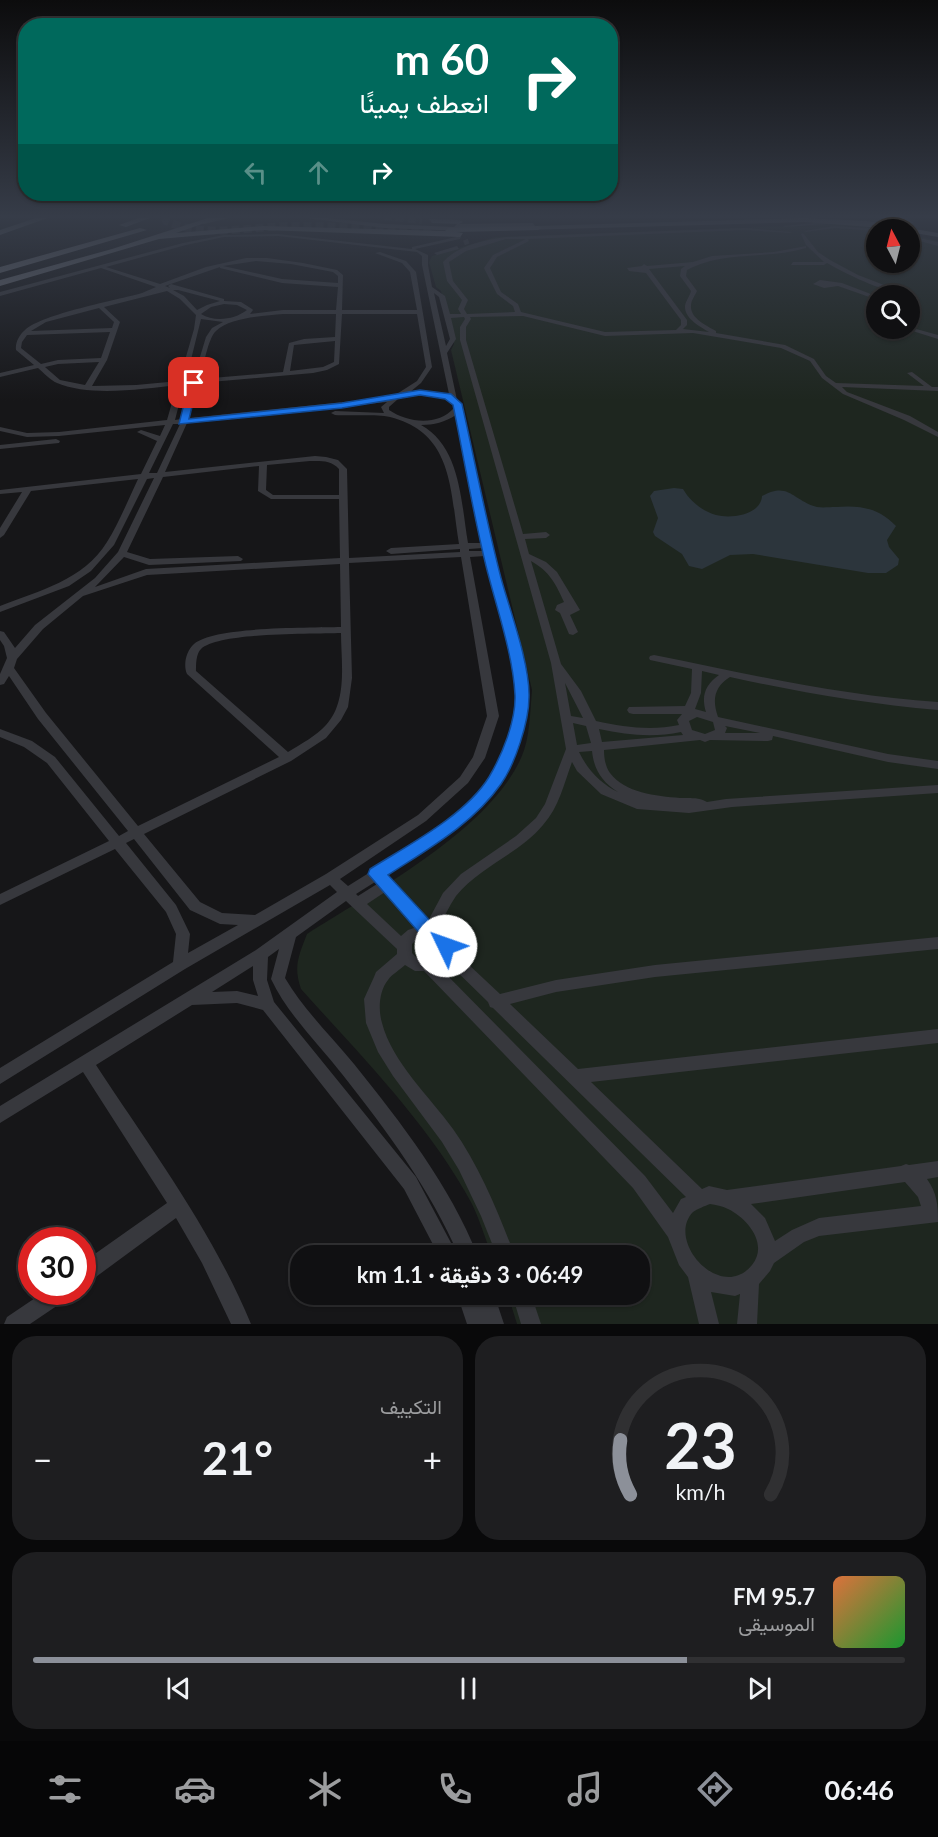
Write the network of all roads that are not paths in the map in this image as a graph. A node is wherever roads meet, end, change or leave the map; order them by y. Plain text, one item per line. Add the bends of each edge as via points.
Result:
1 (18, 278) edge
2 (64, 278) edge
3 (79, 278) edge
4 (136, 278) edge
5 (146, 278) edge
6 (184, 278) edge
7 (269, 278) edge
8 (340, 278) edge
9 (413, 278) edge
10 (427, 278) edge
11 (449, 278) edge
12 (492, 278) edge
13 (652, 278) edge
14 (684, 278) edge
15 (854, 278) edge
16 (862, 278) edge
17 (0, 283) edge
18 (165, 284) junction
19 (340, 285) junction
20 (840, 285) dead end
21 (868, 285) edge
22 (878, 285) edge
23 (157, 286) junction
24 (177, 288) junction
25 (431, 288) junction
26 (169, 291) junction
27 (0, 294) edge
28 (144, 294) junction
29 (866, 295) edge
30 (0, 301) edge
31 (671, 301) junction
32 (688, 301) junction
33 (419, 303) junction
34 (241, 304) junction
35 (100, 306) junction
36 (340, 311) junction
37 (421, 312) junction
38 (199, 314) junction
39 (521, 314) junction
40 (240, 317) junction
41 (468, 317) junction
42 (448, 318) junction
43 (115, 330) junction
44 (679, 330) junction
45 (920, 332) edge
46 (26, 333) junction
47 (717, 333) junction
48 (938, 337) edge
49 (338, 339) junction
50 (446, 352) junction
51 (104, 360) junction
52 (39, 366) junction
53 (910, 373) dead end
54 (286, 374) junction
55 (0, 375) edge
56 (194, 383) junction
57 (180, 384) junction
58 (832, 384) junction
59 (916, 384) junction
60 (861, 387) junction
61 (87, 388) junction
62 (934, 388) edge
63 (844, 393) junction
64 (401, 395) junction
65 (392, 399) junction
66 (456, 404) junction
67 (390, 415) junction
68 (407, 421) junction
69 (182, 425) junction
70 (169, 426) junction
71 (0, 429) edge
72 (141, 432) junction
73 (938, 435) edge
74 (162, 440) junction
75 (0, 447) edge
76 (263, 464) junction
77 (159, 475) junction
78 (145, 477) junction
79 (28, 489) junction
80 (0, 492) edge
81 (343, 497) junction
82 (0, 535) edge
83 (546, 535) dead end
84 (520, 537) junction
85 (488, 549) junction
86 (463, 550) junction
87 (122, 553) junction
88 (525, 556) junction
89 (344, 557) junction
90 (244, 562) junction
91 (79, 596) junction
92 (0, 609) edge
93 (345, 630) junction
94 (573, 632) dead end
95 (0, 634) edge
96 (654, 658) dead end
97 (11, 663) junction
98 (556, 663) junction
99 (697, 667) junction
100 (728, 674) junction
101 (0, 682) edge
102 (938, 706) edge
103 (633, 710) dead end
104 (566, 718) junction
105 (687, 718) junction
106 (715, 718) junction
107 (591, 723) junction
108 (0, 733) edge
109 (698, 737) junction
110 (787, 737) junction
111 (711, 738) junction
112 (597, 747) junction
113 (572, 749) junction
114 (287, 758) junction
115 (938, 765) edge
116 (938, 789) edge
117 (731, 803) junction
118 (135, 832) junction
119 (115, 841) junction
120 (376, 874) junction
121 (331, 878) junction
122 (387, 884) junction
123 (353, 897) junction
124 (0, 900) edge
125 (257, 921) junction
126 (430, 931) junction
127 (290, 932) junction
128 (938, 943) edge
129 (404, 951) junction
130 (446, 952) junction
131 (261, 954) junction
132 (180, 965) junction
133 (429, 966) junction
134 (187, 1001) junction
135 (495, 1002) junction
136 (268, 1005) junction
137 (938, 1036) edge
138 (85, 1062) junction
139 (0, 1077) edge
140 (574, 1077) junction
141 (0, 1115) edge
142 (938, 1168) edge
143 (906, 1172) junction
144 (417, 1177) junction
145 (699, 1197) junction
146 (729, 1198) junction
147 (177, 1207) junction
148 (933, 1214) edge
149 (676, 1232) junction
150 (445, 1245) edge
151 (464, 1245) edge
152 (502, 1245) edge
153 (766, 1257) junction
154 (96, 1265) edge
155 (697, 1274) junction
156 (750, 1281) junction
157 (41, 1305) edge
158 (470, 1305) edge
159 (488, 1305) edge
160 (525, 1305) edge
161 (14, 1324) edge
162 (241, 1324) edge
163 (477, 1324) edge
164 (494, 1324) edge
165 (531, 1324) edge
166 (709, 1324) edge
167 (747, 1324) edge

1 - 17 highway
2 - 27 street
3 - 30 street
4 - 23 street
5 - 18 street
6 - 18 street
7 - 19 street
8 - 19 street
9 - 33 street
10 - 25 street
11 - 41 street via 464,297 461,309
12 - 39 street via 499,293 516,305
13 - 31 street
14 - 32 street via 694,291
15 - 21 street
16 - 22 street
18 - 23 street
18 - 24 street
19 - 36 street
20 - 29 street
23 - 26 street
23 - 28 street
24 - 26 street
24 - 34 street
25 - 42 street via 441,293
25 - 50 street
26 - 28 street
26 - 38 street via 182,297
28 - 35 street
31 - 32 street
31 - 44 street via 685,322
32 - 47 street via 695,319
33 - 36 street
33 - 37 street
34 - 36 street
34 - 38 street via 212,305
34 - 40 street via 250,310
35 - 43 street via 115,319
35 - 46 street via 44,321
36 - 37 street
36 - 40 street
36 - 49 street
37 - 64 street via 429,367 419,382
38 - 40 street via 217,320
38 - 57 street
39 - 41 street
39 - 44 street via 610,334
40 - 56 street via 212,332
41 - 42 street
41 - 84 street via 462,331 464,345
42 - 50 street via 454,340
43 - 46 street
43 - 51 street
44 - 47 street
45 - 48 street
46 - 52 street via 18,350
47 - 58 street via 795,350 812,360
49 - 54 street via 338,360 334,365
49 - 54 street via 291,344
50 - 66 street
51 - 52 street
51 - 61 street
52 - 55 street
52 - 61 street via 58,381
53 - 59 street
54 - 56 street
56 - 57 street
56 - 69 street
57 - 61 street
57 - 70 street
58 - 60 street
58 - 63 street
59 - 60 street
59 - 62 street
60 - 63 street
63 - 73 street
64 - 65 street
64 - 66 street via 430,392
65 - 67 street via 385,407
65 - 69 street
66 - 68 street via 444,419
66 - 85 street
67 - 68 street
67 - 69 street via 327,413
68 - 86 street via 430,432 444,447 452,470
69 - 70 street
69 - 77 street
70 - 71 street via 40,435
70 - 72 street
70 - 74 street
72 - 74 street
72 - 75 street
74 - 78 street
76 - 77 street
76 - 81 street via 262,491 271,498
76 - 81 street via 313,459 337,462 343,470
77 - 78 street
77 - 87 street
78 - 79 street
78 - 92 street via 110,545 95,563 52,591
79 - 80 street
79 - 82 street
81 - 89 street
83 - 84 street
84 - 88 street
85 - 86 street
85 - 120 street via 519,675 522,697 515,735 496,779 482,797 444,830
86 - 89 street
86 - 121 street via 489,682 493,716 488,737 479,758 448,797
87 - 90 street via 149,562
87 - 91 street
88 - 94 street via 554,571
88 - 98 street
89 - 90 street
89 - 93 street
90 - 91 street via 141,573
91 - 97 street via 39,627
93 - 114 street via 344,706 330,729
93 - 114 street via 225,636 199,646 192,657 191,672
95 - 97 street via 10,644
96 - 99 street
97 - 101 street
97 - 118 street via 30,700
98 - 104 street
98 - 107 street
99 - 100 street
99 - 105 street via 698,685
100 - 102 street via 850,697
100 - 106 street via 717,680 708,693
103 - 105 street
104 - 107 street
104 - 113 street
105 - 106 street via 702,713
105 - 107 street via 640,733
105 - 109 street
106 - 110 street
106 - 111 street via 721,728
107 - 112 street
108 - 119 street via 28,744 51,760
109 - 111 street
109 - 112 street
110 - 111 street
110 - 115 street
112 - 113 street
112 - 117 street via 605,776 625,788 663,799
113 - 117 street via 591,780 624,802 678,810
113 - 126 street via 556,795 542,819 517,843 457,885
114 - 118 street
116 - 117 street
118 - 119 street
118 - 125 street via 202,911 220,918
119 - 124 street
119 - 132 street via 177,916 184,944
120 - 122 street
120 - 123 street
121 - 123 street
121 - 125 street
122 - 123 street
122 - 126 street
123 - 127 street
123 - 129 street
125 - 132 street
126 - 129 street via 410,936
126 - 130 street via 442,937
127 - 131 street
127 - 144 street via 278,979 287,997 360,1084
128 - 135 street via 624,975 556,986
129 - 133 street via 414,964
129 - 152 street via 376,986 372,1011 377,1037 386,1055 456,1149
130 - 133 street via 440,961
130 - 135 street
131 - 134 street
131 - 136 street via 260,980
132 - 139 street
133 - 149 street via 639,1182
134 - 136 street via 221,996
134 - 138 street
135 - 140 street
136 - 144 street
137 - 140 street
138 - 141 street
138 - 147 street
140 - 145 street
142 - 143 street
143 - 146 street
143 - 148 street via 925,1190
144 - 150 street
144 - 151 street via 442,1200
145 - 146 street
145 - 149 street via 682,1211
146 - 153 street via 758,1222 765,1239
147 - 154 street
147 - 162 street via 228,1293
148 - 153 street via 819,1227
149 - 155 street via 681,1255
153 - 156 street via 758,1275
155 - 156 street via 730,1287
155 - 166 street
156 - 167 street
157 - 161 street
158 - 163 street
159 - 164 street
160 - 165 street

